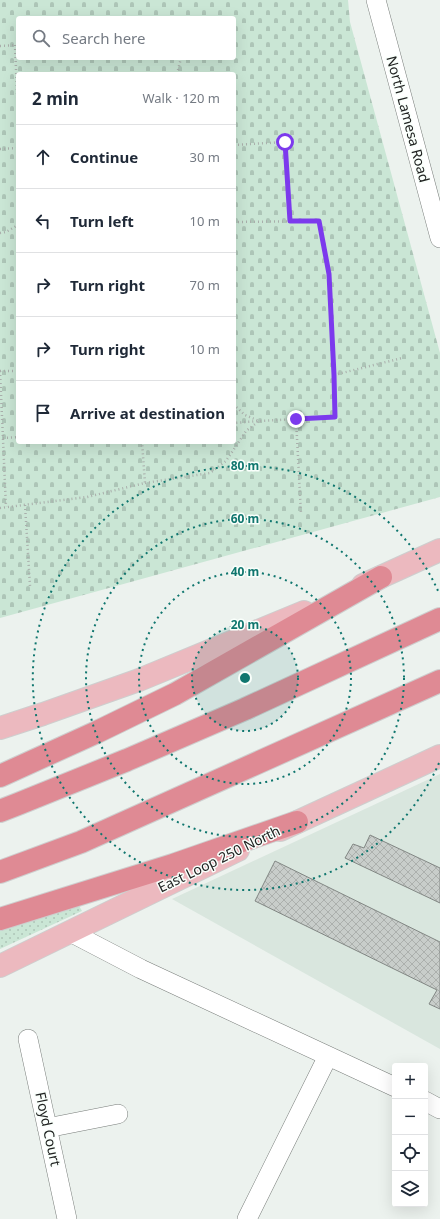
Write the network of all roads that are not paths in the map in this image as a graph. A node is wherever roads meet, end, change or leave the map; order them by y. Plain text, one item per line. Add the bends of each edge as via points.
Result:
1 (376, 0) edge
2 (440, 238) edge
3 (440, 550) edge
4 (381, 577) junction
5 (440, 619) edge
6 (440, 681) edge
7 (0, 728) edge
8 (440, 756) edge
9 (0, 776) edge
10 (0, 810) edge
11 (297, 822) junction
12 (0, 872) edge
13 (0, 919) edge
14 (70, 932) junction
15 (0, 966) edge
16 (28, 1039) dead end
17 (328, 1056) junction
18 (392, 1086) edge
19 (428, 1103) edge
20 (440, 1108) edge
21 (118, 1114) dead end
22 (47, 1128) junction
23 (67, 1219) edge
24 (247, 1219) edge

1 - 2 street, North Lamesa Road
3 - 4 main road
4 - 7 main road via 255,633 139,680
4 - 9 highway via 175,694
5 - 10 highway via 252,706 127,760
6 - 12 highway via 81,842
8 - 11 main road, East Loop 250 North
11 - 13 highway via 173,865
11 - 14 main road, East Loop 250 North
14 - 15 main road, East Loop 250 North
14 - 17 street via 141,970
16 - 22 street, Floyd Court
17 - 18 street
17 - 24 street
19 - 20 street
21 - 22 street
22 - 23 street, Floyd Court

